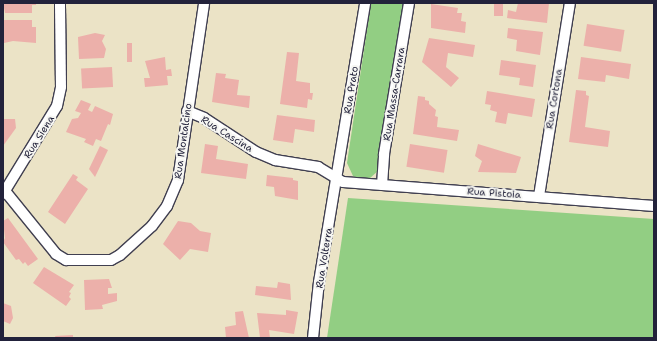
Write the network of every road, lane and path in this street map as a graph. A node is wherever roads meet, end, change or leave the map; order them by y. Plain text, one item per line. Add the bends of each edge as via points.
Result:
1 (60, 3) edge
2 (204, 3) edge
3 (365, 3) edge
4 (409, 3) edge
5 (570, 3) edge
6 (187, 111) junction
7 (336, 177) junction
8 (382, 185) junction
9 (4, 192) edge
10 (539, 196) junction
11 (654, 206) edge
12 (312, 338) edge

1 - 9 street, Rua Siena via 61,87 57,106
2 - 6 street, Rua Montalcino
3 - 7 street, Rua Prato
4 - 8 street, Rua Massa-Carrara via 384,154
5 - 10 street, Rua Cortona
6 - 7 street, Rua Cascina via 204,118 256,152 275,160 318,167
6 - 9 street, Rua Montalcino via 178,180 167,206 152,226 120,255 110,260 66,260 56,254
7 - 8 street, Rua Pistoia via 343,182
7 - 12 street, Rua Volterra
8 - 10 street, Rua Pistoia
10 - 11 street, Rua Pistoia

